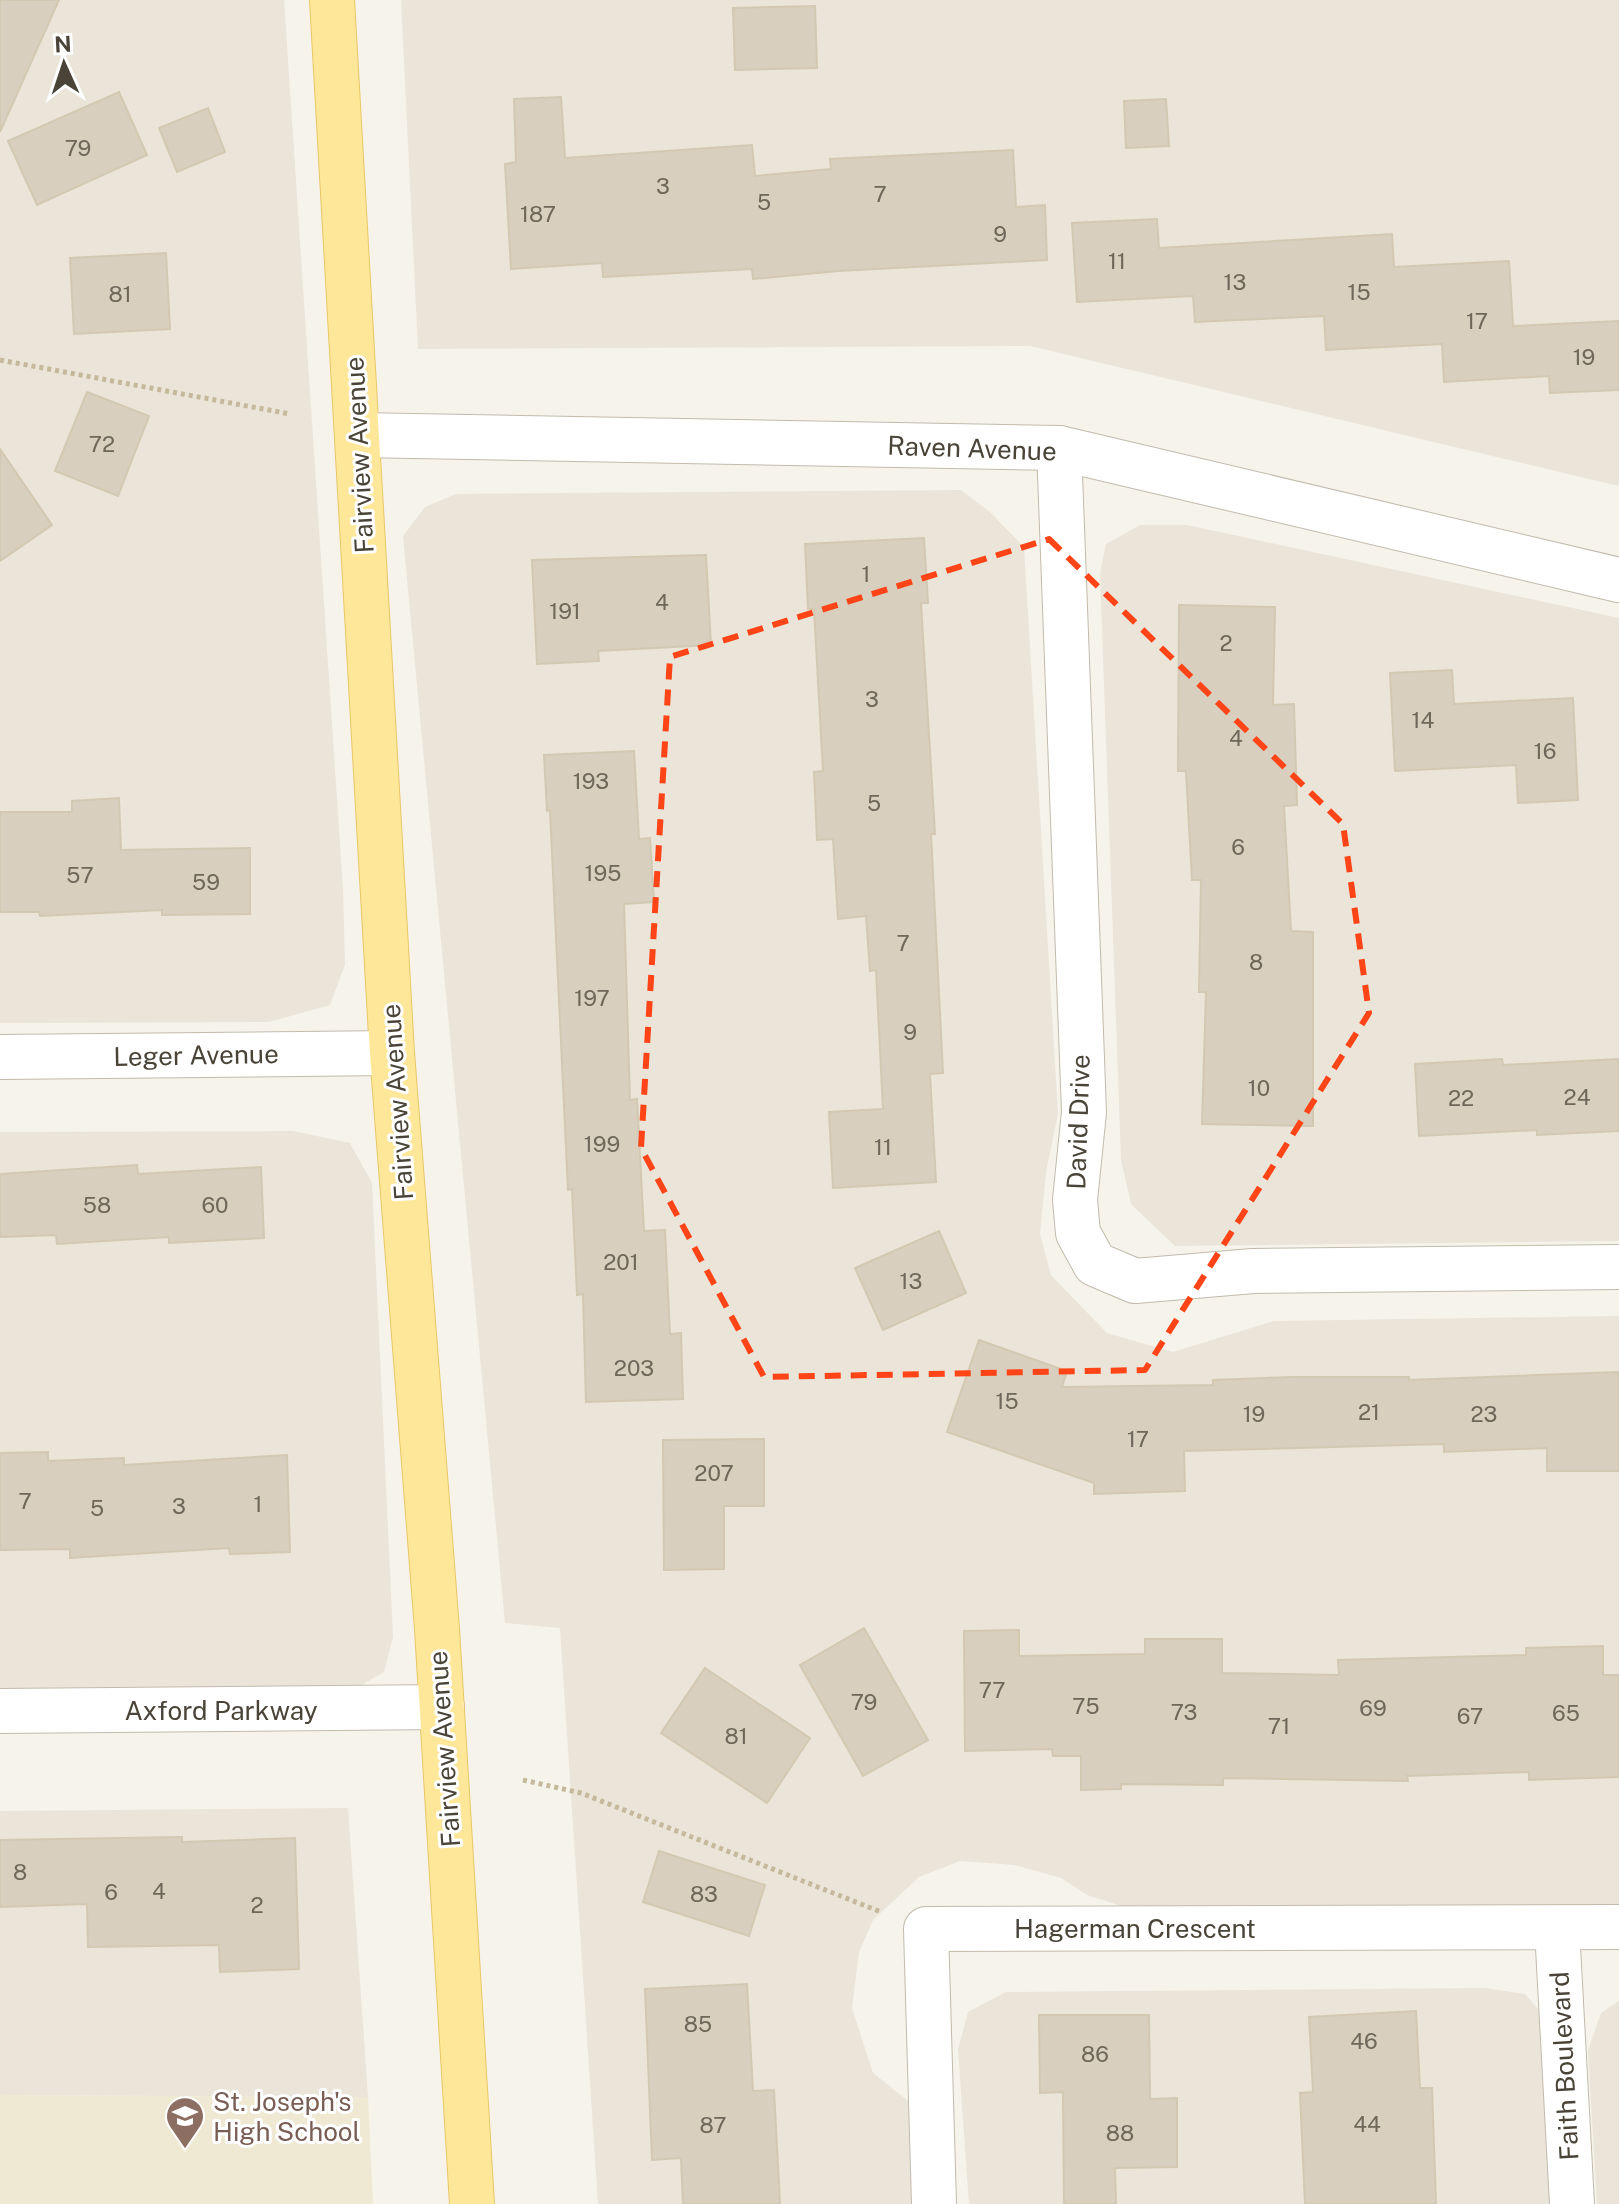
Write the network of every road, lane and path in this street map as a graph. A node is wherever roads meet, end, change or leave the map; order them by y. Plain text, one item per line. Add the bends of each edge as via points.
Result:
1 (332, 0) edge
2 (0, 360) edge
3 (290, 414) dead end
4 (358, 435) junction
5 (1059, 448) junction
6 (1619, 580) edge
7 (392, 1053) junction
8 (0, 1057) edge
9 (1619, 1267) edge
10 (442, 1707) junction
11 (0, 1711) edge
12 (523, 1780) dead end
13 (1619, 1927) edge
14 (926, 1929) junction
15 (1557, 1929) junction
16 (472, 2204) edge
17 (934, 2204) edge
18 (1572, 2204) edge

1 - 4 main road, Fairview Avenue
2 - 3 path
4 - 5 street, Raven Avenue
4 - 7 main road, Fairview Avenue
5 - 6 street, Raven Avenue
5 - 9 street, David Drive via 1084,1112 1075,1200 1078,1233 1095,1264 1135,1281 1253,1271
7 - 8 street, Leger Avenue
7 - 10 main road, Fairview Avenue
10 - 11 street, Axford Parkway
10 - 16 main road, Fairview Avenue
12 - 14 path via 581,1793
13 - 15 street, Hagerman Crescent
14 - 15 street, Hagerman Crescent
14 - 17 street
15 - 18 street, Faith Boulevard

